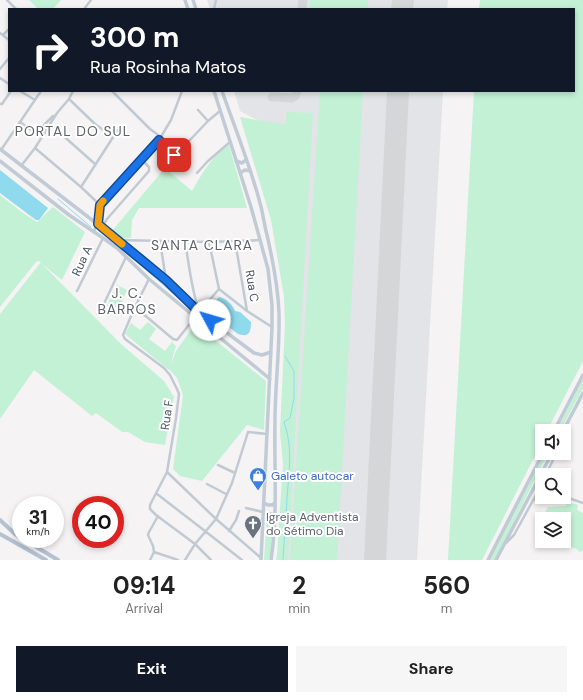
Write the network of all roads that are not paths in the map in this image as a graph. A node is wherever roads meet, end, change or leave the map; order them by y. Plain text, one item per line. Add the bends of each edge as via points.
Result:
1 (7, 0) edge
2 (91, 0) edge
3 (15, 8) edge
4 (83, 8) edge
5 (8, 30) edge
6 (0, 33) edge
7 (3, 35) junction
8 (8, 39) edge
9 (8, 59) edge
10 (0, 68) edge
11 (10, 92) edge
12 (22, 92) edge
13 (40, 92) edge
14 (72, 92) edge
15 (113, 92) edge
16 (182, 92) edge
17 (214, 92) edge
18 (222, 92) edge
19 (68, 99) junction
20 (35, 100) junction
21 (0, 104) edge
22 (198, 110) dead end
23 (220, 111) junction
24 (57, 113) junction
25 (208, 121) junction
26 (20, 122) junction
27 (50, 124) junction
28 (119, 128) dead end
29 (36, 133) junction
30 (41, 137) junction
31 (113, 137) junction
32 (160, 138) junction
33 (189, 141) dead end
34 (230, 142) junction
35 (35, 148) junction
36 (1, 149) edge
37 (141, 159) junction
38 (246, 160) junction
39 (0, 161) edge
40 (236, 161) junction
41 (182, 163) dead end
42 (95, 164) junction
43 (21, 166) junction
44 (250, 171) junction
45 (240, 172) junction
46 (197, 173) dead end
47 (81, 187) junction
48 (100, 205) junction
49 (98, 224) junction
50 (102, 227) junction
51 (94, 231) junction
52 (103, 238) junction
53 (118, 240) junction
54 (260, 240) junction
55 (160, 241) junction
56 (185, 241) junction
57 (235, 241) junction
58 (209, 242) junction
59 (126, 257) junction
60 (149, 278) junction
61 (166, 280) junction
62 (219, 289) junction
63 (78, 291) dead end
64 (135, 307) junction
65 (101, 310) dead end
66 (247, 311) junction
67 (199, 312) junction
68 (195, 317) junction
69 (272, 326) junction
70 (271, 352) junction
71 (583, 375) edge
72 (270, 379) junction
73 (583, 393) edge
74 (558, 424) edge
75 (567, 424) edge
76 (267, 434) junction
77 (539, 460) edge
78 (218, 465) dead end
79 (167, 472) junction
80 (236, 473) junction
81 (207, 484) dead end
82 (535, 486) edge
83 (156, 494) junction
84 (226, 494) junction
85 (535, 496) edge
86 (533, 500) junction
87 (264, 503) junction
88 (275, 503) junction
89 (583, 503) edge
90 (246, 508) dead end
91 (239, 511) dead end
92 (264, 514) junction
93 (158, 516) junction
94 (274, 516) junction
95 (216, 519) junction
96 (0, 520) edge
97 (229, 530) junction
98 (12, 531) edge
99 (206, 531) junction
100 (0, 534) edge
101 (505, 543) junction
102 (195, 544) junction
103 (38, 548) edge
104 (154, 552) junction
105 (261, 559) edge
106 (46, 560) edge
107 (58, 560) edge
108 (150, 560) edge
109 (178, 560) edge
110 (185, 560) edge
111 (210, 560) edge
112 (242, 560) edge
113 (271, 560) edge
114 (488, 560) edge
115 (496, 560) edge

1 - 3 street
2 - 4 street
5 - 7 street
6 - 7 street
7 - 8 street
9 - 10 street
11 - 21 street
12 - 20 street
13 - 20 street
14 - 19 street
15 - 32 street
16 - 32 street via 171,120
17 - 23 main road
18 - 38 main road
19 - 24 street
19 - 31 street
20 - 26 street
22 - 25 street
23 - 25 street
23 - 34 main road
24 - 27 street
24 - 29 street
25 - 33 street
26 - 29 street
26 - 36 street
27 - 30 street
27 - 42 street
28 - 31 street
29 - 30 street
30 - 35 street
31 - 42 street
32 - 37 street
32 - 41 street
34 - 40 main road
34 - 46 street
35 - 43 street
35 - 47 street
36 - 43 main road
37 - 48 street
37 - 50 street via 149,167 149,171
38 - 40 main road via 242,163
38 - 44 main road
39 - 51 main road via 69,215
40 - 45 main road
42 - 47 street
43 - 49 main road
44 - 45 main road
44 - 88 main road via 274,266 279,312
45 - 54 main road
47 - 48 street
48 - 49 street
49 - 50 main road
49 - 51 street
50 - 53 main road
51 - 52 main road
52 - 59 main road
52 - 63 street, Rua A
53 - 55 street
53 - 61 main road
54 - 57 street
54 - 69 main road via 271,288
55 - 56 street
55 - 61 street
56 - 58 street
56 - 67 street
57 - 58 street
57 - 66 street, Rua C
58 - 62 street
59 - 60 main road
59 - 65 street
60 - 64 street
60 - 68 main road
61 - 67 main road
62 - 66 street
62 - 67 street
64 - 68 street via 175,340
64 - 79 street, Rua F via 123,335 125,339 164,368 179,394
66 - 69 street
67 - 68 street
67 - 70 main road via 254,353 262,355
68 - 72 main road
69 - 70 main road
70 - 72 main road
71 - 74 main road
72 - 76 main road
73 - 75 main road
76 - 80 street via 248,432
76 - 87 main road
77 - 114 main road
78 - 80 street
79 - 83 street, Rua F
79 - 95 street
80 - 84 street
81 - 84 street
82 - 101 main road
83 - 93 street, Rua F via 150,509
83 - 99 street
84 - 95 street
85 - 86 street
86 - 89 street via 569,498
86 - 101 street via 514,535
87 - 88 main road via 268,506
87 - 92 main road
88 - 94 main road
90 - 92 street
91 - 97 street
92 - 94 main road via 271,513
92 - 105 main road
93 - 102 street
93 - 104 street via 148,532
94 - 113 main road
95 - 97 street
95 - 99 street
96 - 98 main road
97 - 105 street
99 - 102 street
99 - 112 street
100 - 106 main road
101 - 115 main road
102 - 110 street
102 - 111 street
103 - 107 main road
104 - 108 street
104 - 109 street

